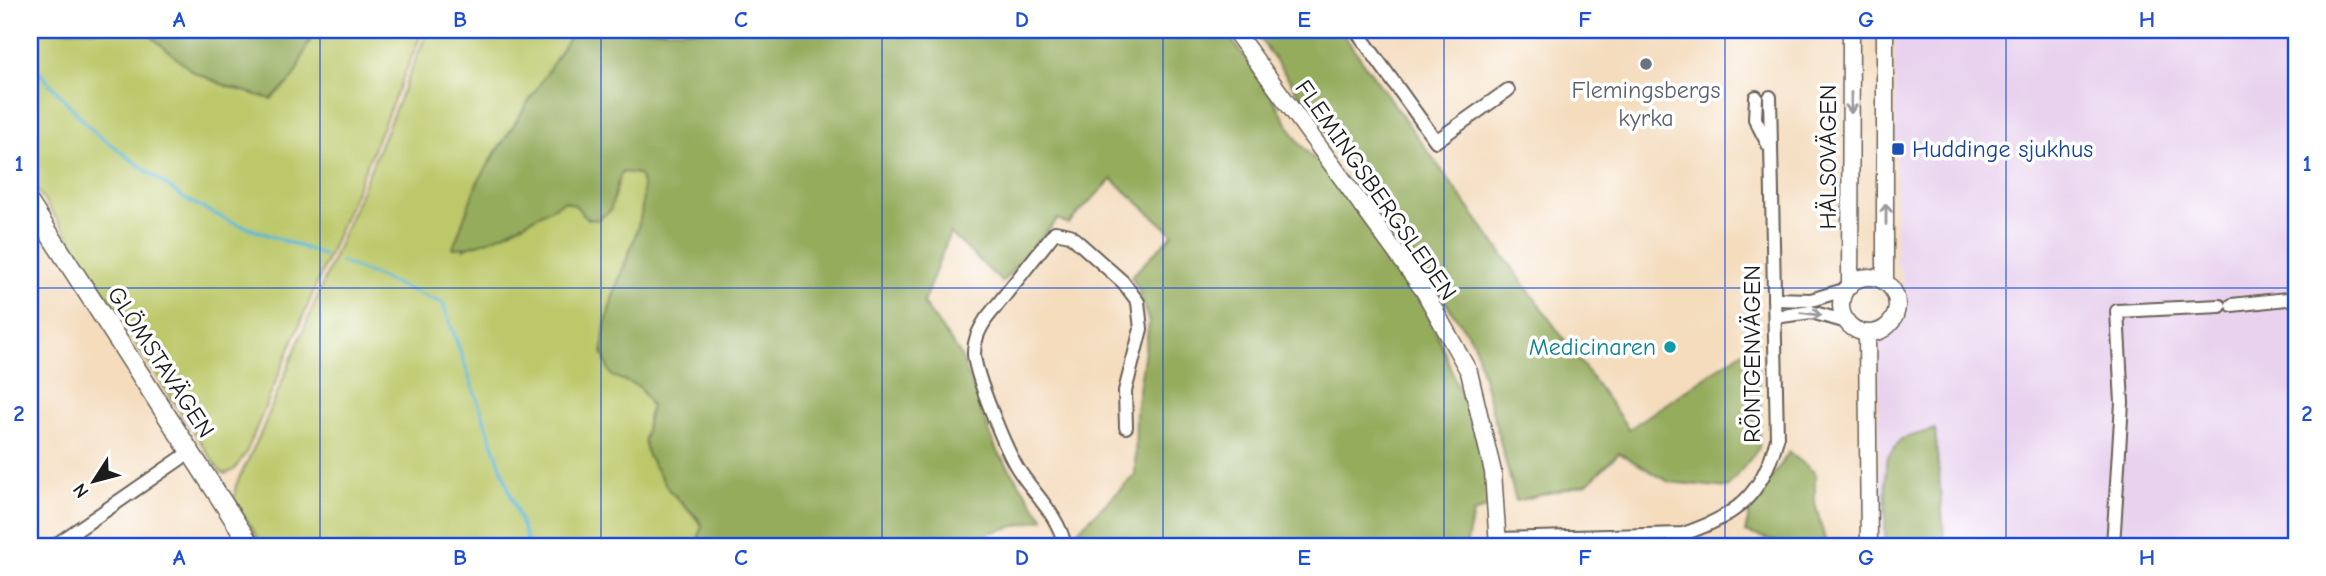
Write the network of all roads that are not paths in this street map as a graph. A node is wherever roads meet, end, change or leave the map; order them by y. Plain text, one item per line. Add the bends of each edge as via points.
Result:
1 (1234, 30) edge
2 (1356, 30) edge
3 (1851, 30) edge
4 (1885, 30) edge
5 (1508, 90) dead end
6 (1756, 97) dead end
7 (1770, 97) dead end
8 (1772, 152) junction
9 (30, 204) edge
10 (1885, 282) junction
11 (1849, 287) junction
12 (2296, 298) edge
13 (1774, 299) junction
14 (1774, 317) junction
15 (1847, 322) junction
16 (1867, 333) junction
17 (1126, 427) dead end
18 (190, 452) junction
19 (72, 534) junction
20 (1498, 542) edge
21 (54, 546) edge
22 (81, 546) edge
23 (251, 546) edge
24 (1065, 546) edge
25 (1869, 546) edge
26 (2113, 546) edge

1 - 20 street, FLEMINGSBERGSLEDEN via 1424,290 1469,372 1493,472
2 - 5 street via 1436,141
3 -> 11 street, HÄLSOVÄGEN
10 -> 4 street
6 - 8 street, RÖNTGENVÄGEN via 1755,119
7 - 8 street, RÖNTGENVÄGEN
8 - 13 street, RÖNTGENVÄGEN
9 - 18 main road, GLÖMSTAVÄGEN
10 - 11 street via 1871,277
10 - 16 street via 1895,295 1897,310 1883,329
11 - 13 street via 1811,300
11 - 15 street via 1842,306
12 - 26 street via 2117,311 2122,403
13 - 14 street, RÖNTGENVÄGEN
14 -> 15 street via 1811,312
14 - 20 street, RÖNTGENVÄGEN via 1777,439 1769,467 1736,511 1683,534
15 - 16 street
16 - 25 street
17 - 24 street via 1125,391 1141,329 1138,302 1123,282 1070,235 1053,233 986,319 975,343 977,367 1010,454 1054,519
18 - 19 street
18 - 23 main road, GLÖMSTAVÄGEN
19 - 21 street
19 - 22 street

